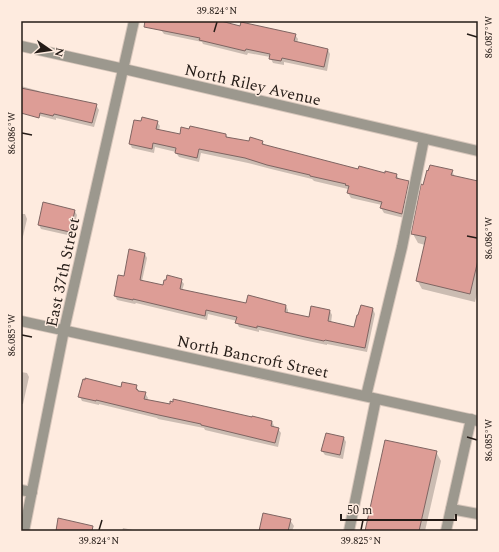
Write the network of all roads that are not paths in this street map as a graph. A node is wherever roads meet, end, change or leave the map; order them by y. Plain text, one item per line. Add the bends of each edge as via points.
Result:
1 (134, 21) edge
2 (21, 46) edge
3 (124, 69) junction
4 (424, 139) junction
5 (478, 151) edge
6 (21, 320) edge
7 (64, 330) junction
8 (371, 397) junction
9 (475, 420) edge
10 (21, 490) edge
11 (32, 492) junction
12 (451, 509) junction
13 (478, 514) edge
14 (24, 531) edge
15 (349, 531) edge
16 (446, 531) edge

1 - 3 street, East 37th Street
2 - 3 street, North Riley Avenue
3 - 4 street, North Riley Avenue
3 - 7 street, East 37th Street
4 - 5 street, North Riley Avenue
4 - 8 street
6 - 7 street, North Bancroft Street
7 - 8 street, North Bancroft Street
7 - 11 street, East 37th Street
8 - 9 street, North Bancroft Street
8 - 15 street
9 - 12 street
10 - 11 street
11 - 14 street, East 37th Street
12 - 13 street
12 - 16 street

